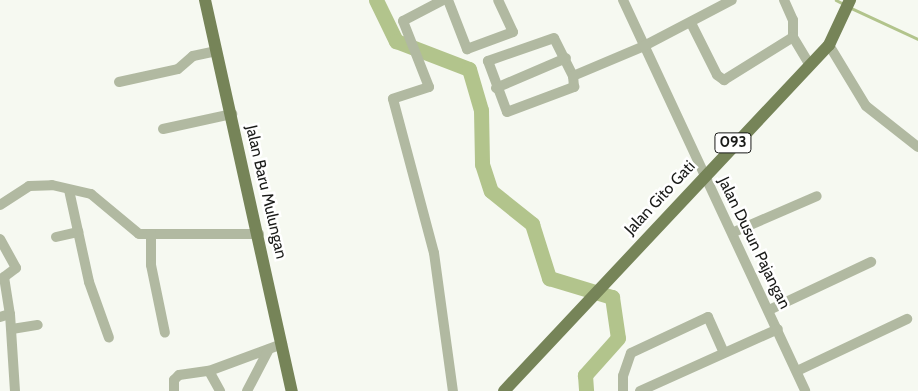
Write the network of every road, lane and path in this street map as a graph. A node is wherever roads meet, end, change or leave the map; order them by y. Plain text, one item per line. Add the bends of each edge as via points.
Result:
1 (205, 0) edge
2 (443, 0) edge
3 (448, 0) edge
4 (498, 0) edge
5 (623, 0) edge
6 (732, 0) edge
7 (784, 0) edge
8 (850, 0) edge
9 (692, 23) junction
10 (792, 37) junction
11 (829, 45) junction
12 (644, 46) junction
13 (216, 51) junction
14 (566, 58) junction
15 (809, 64) junction
16 (573, 76) junction
17 (119, 82) dead end
18 (496, 88) junction
19 (232, 114) junction
20 (163, 129) dead end
21 (918, 147) edge
22 (704, 174) junction
23 (69, 190) junction
24 (817, 196) dead end
25 (0, 206) edge
26 (78, 232) junction
27 (734, 232) junction
28 (151, 234) junction
29 (259, 234) junction
30 (56, 237) dead end
31 (0, 239) edge
32 (871, 262) dead end
33 (770, 310) junction
34 (5, 316) edge
35 (907, 319) dead end
36 (38, 325) dead end
37 (12, 329) junction
38 (778, 329) junction
39 (165, 333) dead end
40 (109, 338) dead end
41 (282, 344) junction
42 (269, 349) junction
43 (724, 353) junction
44 (209, 371) junction
45 (797, 371) junction
46 (15, 391) edge
47 (174, 391) edge
48 (220, 391) edge
49 (247, 391) edge
50 (292, 391) edge
51 (454, 391) edge
52 (504, 391) edge
53 (623, 391) edge
54 (640, 391) edge
55 (805, 391) edge

1 - 13 main road, Jalan Baru Mulungan
2 - 51 street via 406,17 403,25 429,87 393,99 434,253
3 - 4 street via 468,49 513,32
5 - 12 street, Jalan Dusun Pajangan
6 - 9 street
7 - 10 street via 793,20
8 - 11 main road, Jalan Gito Gati / 093
9 - 10 street via 717,75 724,80
9 - 12 street
10 - 15 street
11 - 15 main road, Jalan Gito Gati / 093
11 - 21 street via 866,106
12 - 16 street
12 - 22 street, Jalan Dusun Pajangan
13 - 17 street via 193,56 180,68
13 - 19 main road, Jalan Baru Mulungan
14 - 16 street
14 - 18 street
14 - 18 street via 552,38 488,61
15 - 22 main road, Jalan Gito Gati / 093
16 - 18 street via 574,87 508,112
19 - 20 street
19 - 29 main road, Jalan Baru Mulungan
22 - 27 street, Jalan Dusun Pajangan
22 - 52 main road, Jalan Gito Gati / 093
23 - 25 street via 29,186
23 - 26 street
23 - 28 street via 91,194 139,234
24 - 27 street
26 - 30 street
26 - 40 street
27 - 33 street, Jalan Dusun Pajangan
28 - 29 street
28 - 39 street via 151,265
29 - 41 main road, Jalan Baru Mulungan
31 - 34 street via 16,268 4,277
32 - 33 street
33 - 38 street, Jalan Dusun Pajangan
34 - 37 street
35 - 45 street
36 - 37 street
37 - 46 street
38 - 43 street
38 - 45 street, Jalan Dusun Pajangan
41 - 42 street
41 - 50 main road, Jalan Baru Mulungan
42 - 44 street
42 - 49 street
43 - 53 street via 708,317 631,353 622,376
43 - 54 street
44 - 47 street via 179,375 174,380
44 - 48 street
45 - 55 street, Jalan Dusun Pajangan

